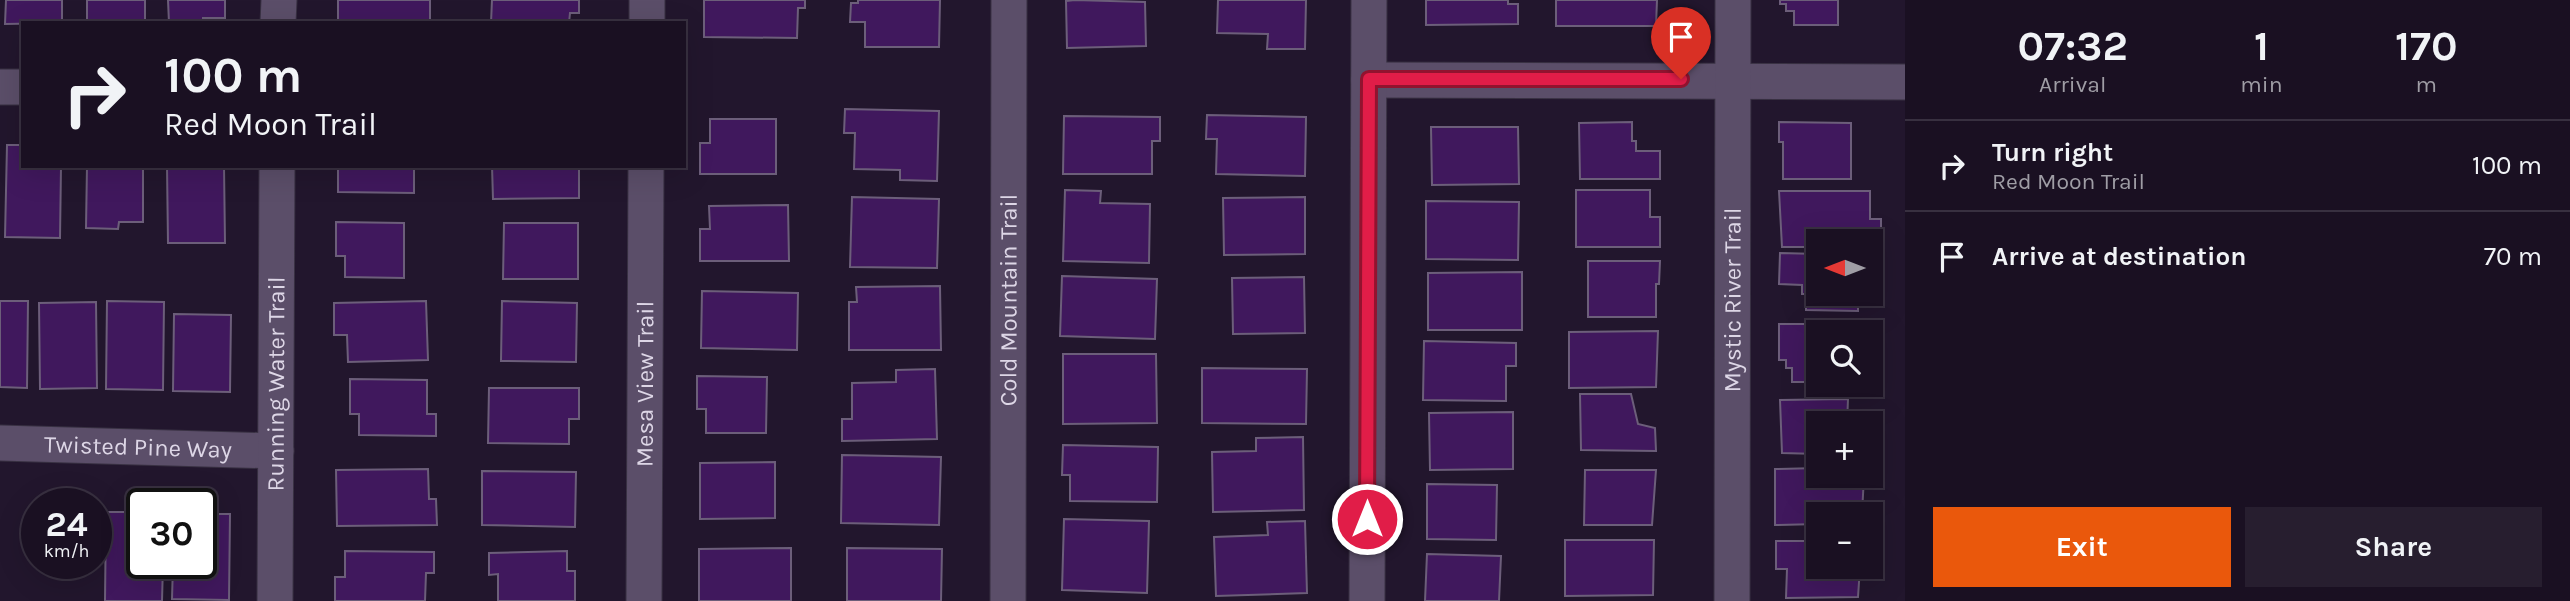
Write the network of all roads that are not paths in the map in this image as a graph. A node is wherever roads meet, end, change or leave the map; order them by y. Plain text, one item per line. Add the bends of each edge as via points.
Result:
1 (279, 0) edge
2 (647, 0) edge
3 (1009, 0) edge
4 (1369, 0) edge
5 (1733, 0) edge
6 (278, 21) edge
7 (647, 21) edge
8 (1369, 79) junction
9 (1733, 79) junction
10 (1905, 82) edge
11 (0, 88) edge
12 (21, 88) edge
13 (277, 168) edge
14 (646, 168) edge
15 (0, 443) edge
16 (276, 451) junction
17 (275, 601) edge
18 (644, 601) edge
19 (1008, 601) edge
20 (1367, 601) edge
21 (1732, 601) edge

1 - 6 street
2 - 7 street
3 - 19 street, Cold Mountain Trail
4 - 8 street
5 - 9 street, Mystic River Trail
8 - 9 street
8 - 20 street
9 - 10 street
9 - 21 street, Mystic River Trail
11 - 12 street
13 - 16 street, Running Water Trail
14 - 18 street, Mesa View Trail
15 - 16 street, Twisted Pine Way
16 - 17 street, Running Water Trail

